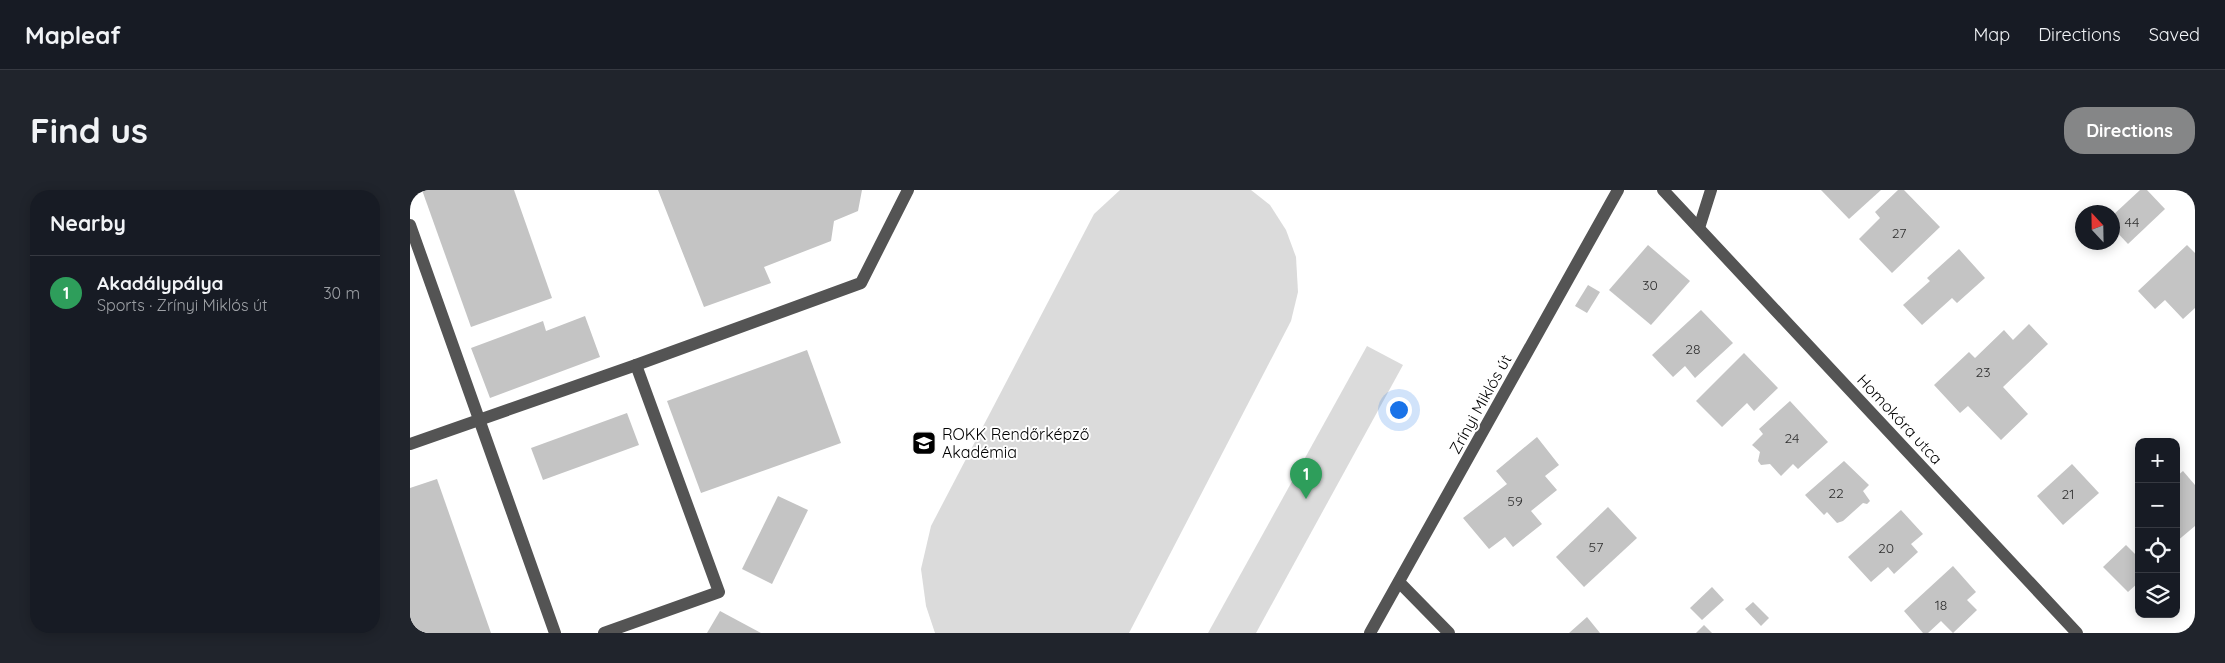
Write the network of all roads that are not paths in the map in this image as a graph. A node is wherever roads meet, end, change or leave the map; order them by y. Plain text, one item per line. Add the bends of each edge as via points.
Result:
1 (908, 190) edge
2 (1618, 190) edge
3 (1663, 190) edge
4 (1711, 190) edge
5 (410, 225) edge
6 (1699, 228) junction
7 (636, 365) junction
8 (479, 420) junction
9 (410, 444) edge
10 (1399, 582) junction
11 (555, 633) edge
12 (604, 633) edge
13 (1370, 633) edge
14 (1449, 633) edge
15 (2077, 633) edge

1 - 7 street via 861,283
2 - 10 street, Zrínyi Miklós út
3 - 6 street, Homokóra utca
4 - 6 street
5 - 8 street
6 - 15 street, Homokóra utca
7 - 8 street
7 - 12 street via 719,592
8 - 9 street
8 - 11 street
10 - 13 street, Zrínyi Miklós út
10 - 14 street

